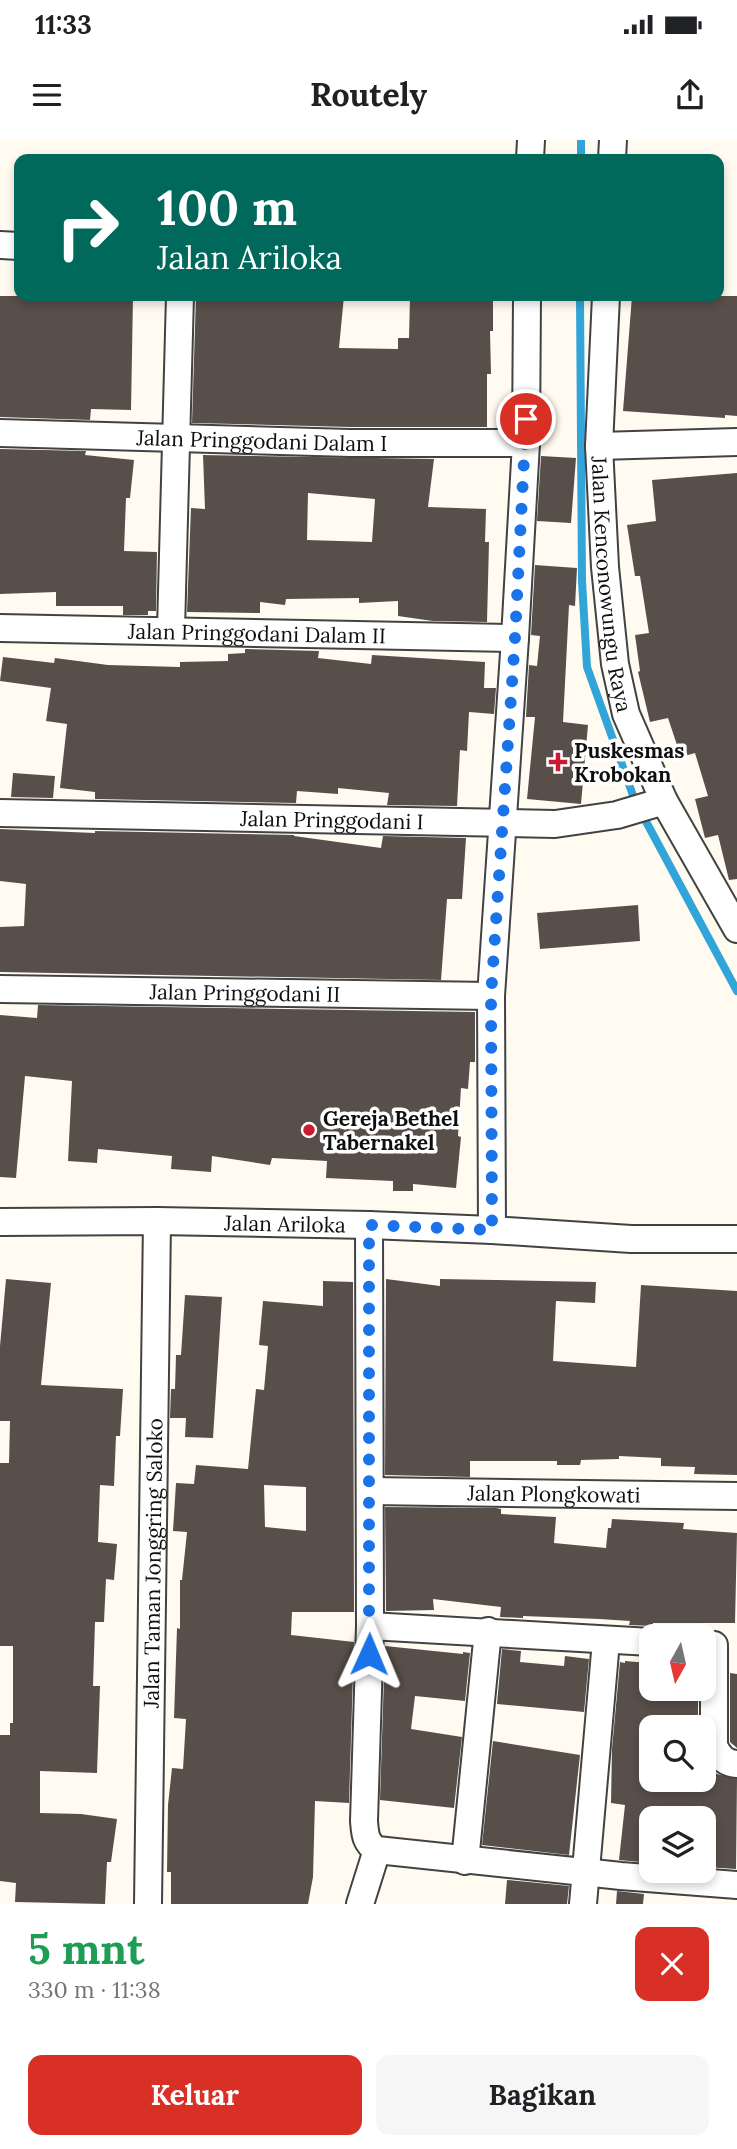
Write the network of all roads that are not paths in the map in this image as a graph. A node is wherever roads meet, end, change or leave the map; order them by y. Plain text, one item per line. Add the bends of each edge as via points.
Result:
1 (180, 301) edge
2 (527, 301) edge
3 (606, 301) edge
4 (0, 433) edge
5 (177, 439) junction
6 (737, 442) edge
7 (526, 443) junction
8 (599, 446) junction
9 (0, 628) edge
10 (171, 629) junction
11 (515, 638) junction
12 (659, 803) junction
13 (0, 813) edge
14 (503, 823) junction
15 (737, 929) edge
16 (0, 989) edge
17 (491, 996) junction
18 (0, 1222) edge
19 (157, 1222) junction
20 (369, 1225) junction
21 (492, 1230) junction
22 (737, 1239) edge
23 (370, 1491) junction
24 (737, 1496) edge
25 (370, 1626) junction
26 (488, 1631) junction
27 (606, 1640) junction
28 (639, 1641) edge
29 (718, 1645) edge
30 (737, 1764) edge
31 (377, 1850) junction
32 (465, 1861) junction
33 (587, 1872) junction
34 (737, 1885) edge
35 (148, 1904) edge
36 (360, 1904) edge
37 (583, 1904) edge

1 - 5 street
2 - 7 street
3 - 8 street, Jalan Kenconowungu Raya
4 - 5 street, Jalan Pringgodani Dalam I
5 - 7 street, Jalan Pringgodani Dalam I
5 - 10 street
6 - 8 street
7 - 11 street
8 - 12 street, Jalan Kenconowungu Raya via 615,664 626,714
9 - 10 street, Jalan Pringgodani Dalam II
10 - 11 street, Jalan Pringgodani Dalam II
11 - 14 street
12 - 14 street, Jalan Pringgodani I via 555,824
12 - 15 street, Jalan Kenconowungu Raya
13 - 14 street, Jalan Pringgodani I
14 - 17 street
16 - 17 street, Jalan Pringgodani II
17 - 21 street
18 - 19 street, Jalan Ariloka
19 - 20 street, Jalan Ariloka
19 - 35 street, Jalan Taman Jonggring Saloko
20 - 21 street, Jalan Ariloka
20 - 23 street
21 - 22 street, Jalan Ariloka via 631,1240
23 - 24 street, Jalan Plongkowati
23 - 25 street
25 - 26 street
25 - 31 street via 364,1821 366,1838
26 - 27 street
26 - 32 street
27 - 28 street
27 - 33 street
29 - 30 street via 714,1746 720,1757
31 - 32 street
31 - 36 street
32 - 33 street
33 - 34 street
33 - 37 street

